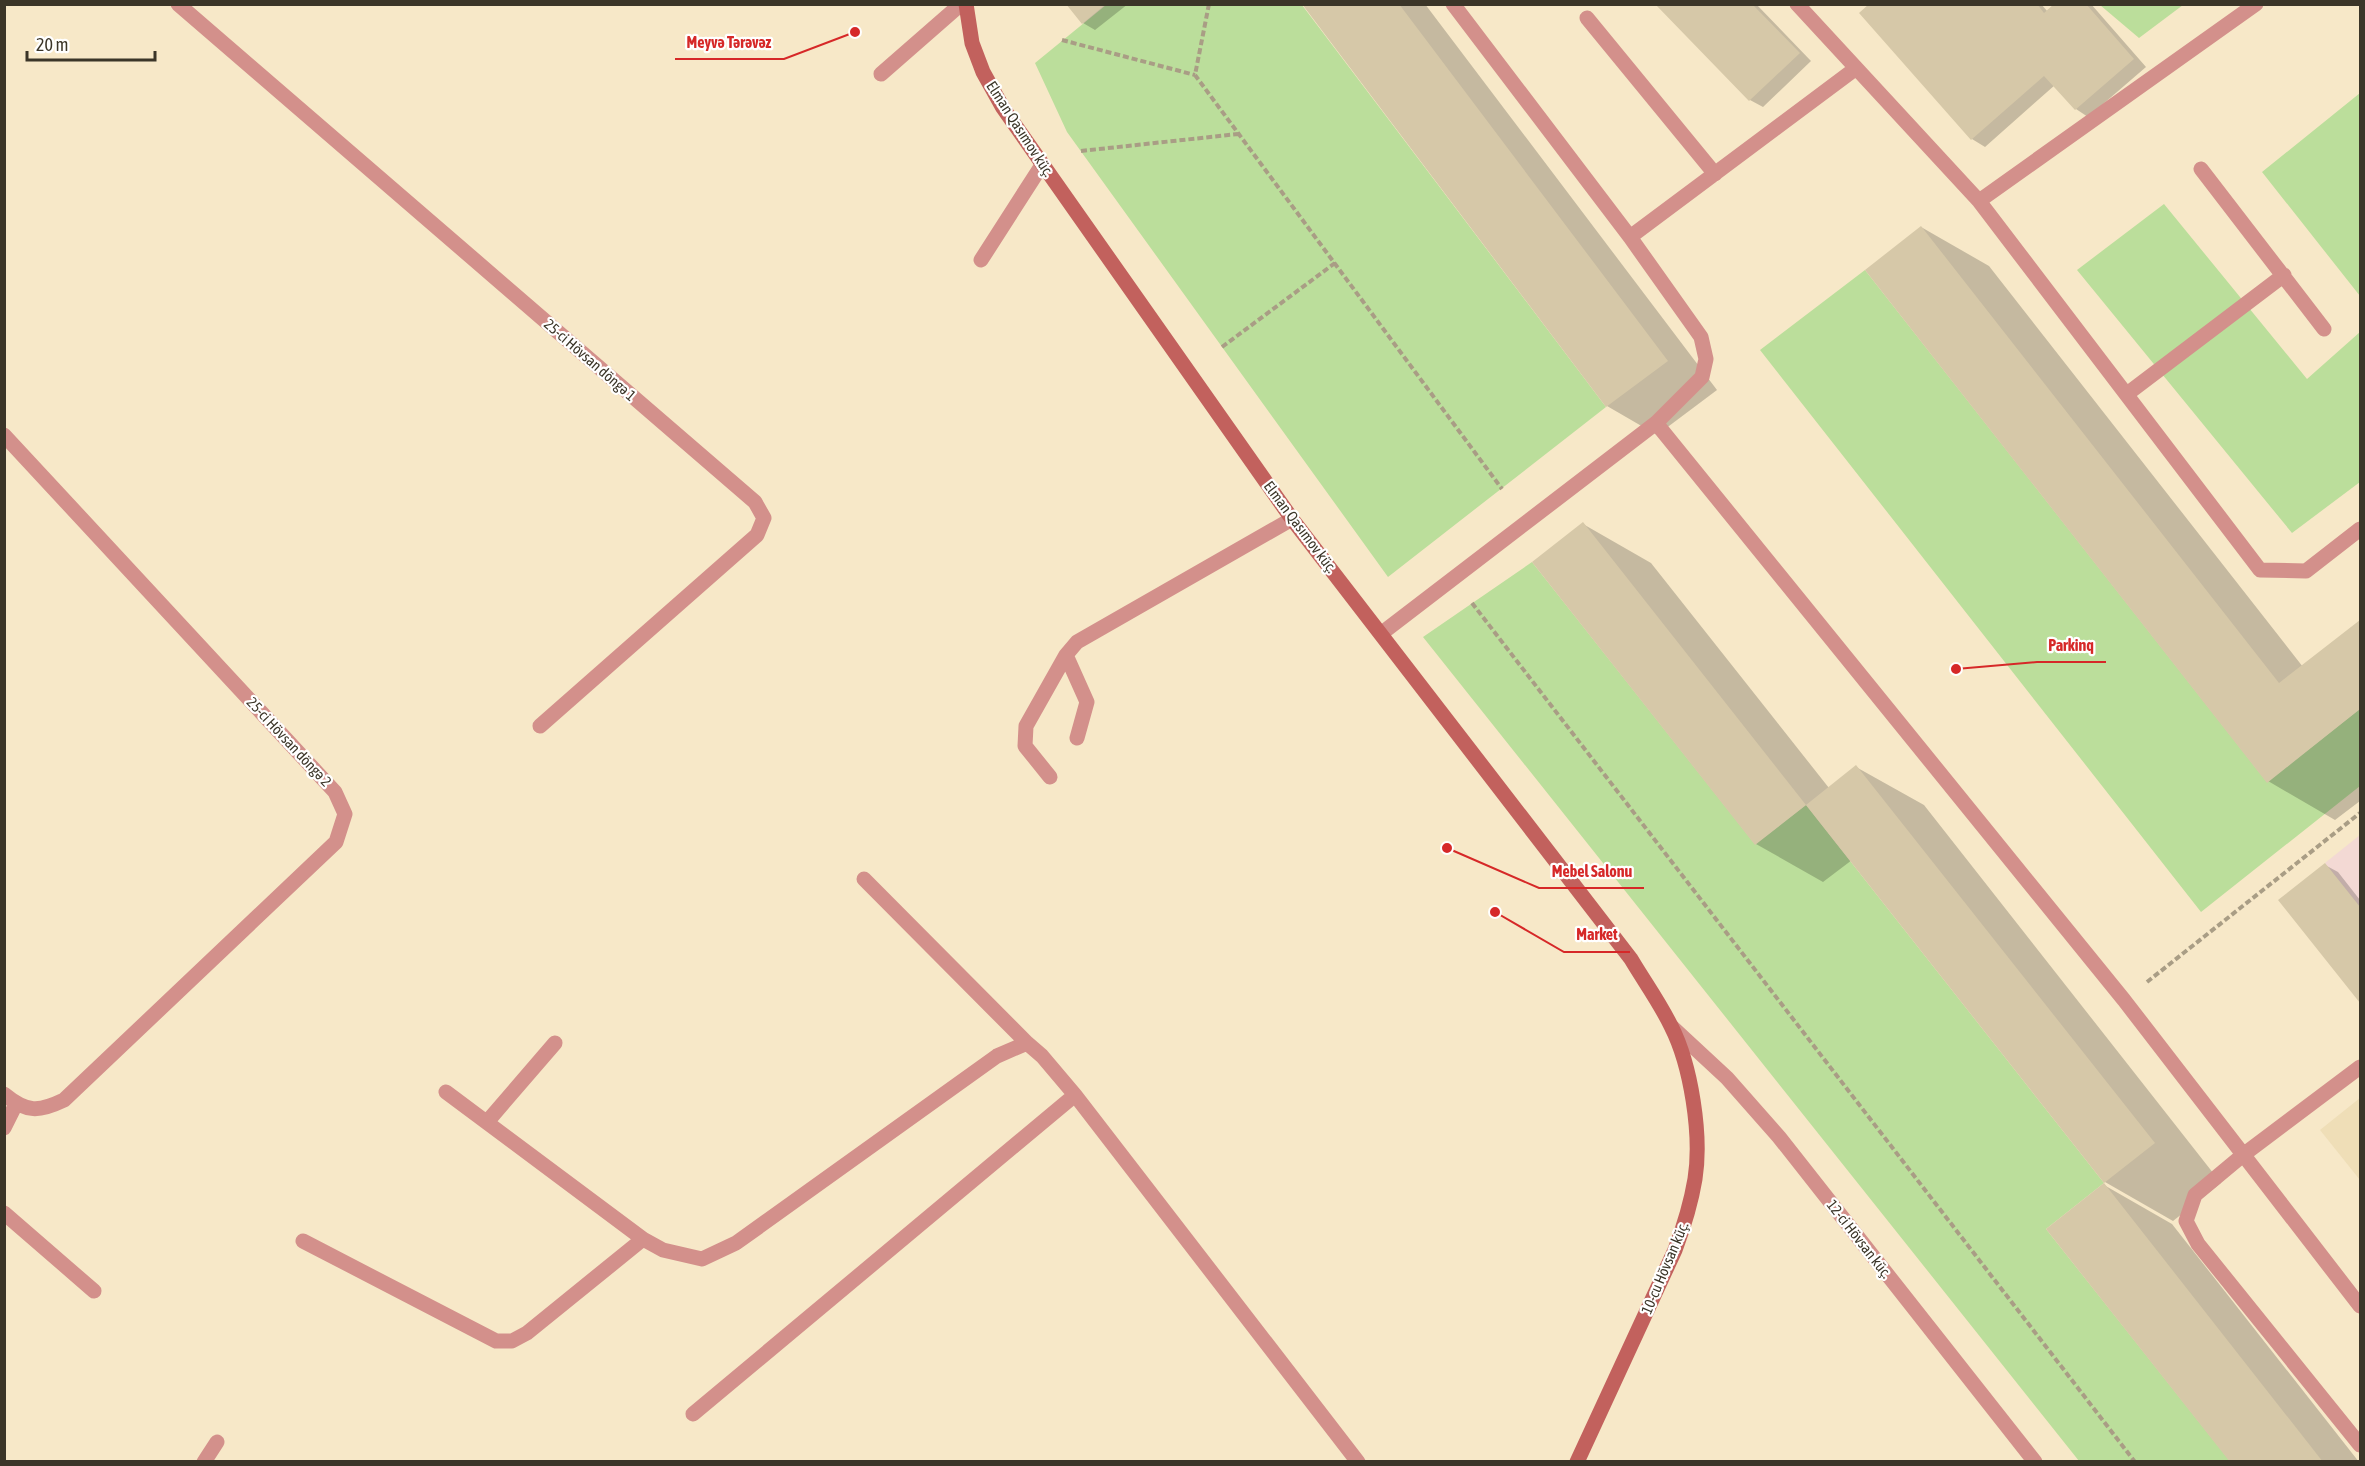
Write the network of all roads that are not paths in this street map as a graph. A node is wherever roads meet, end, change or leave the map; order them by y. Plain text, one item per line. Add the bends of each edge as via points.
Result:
1 (178, 4) edge
2 (963, 4) edge
3 (1453, 4) edge
4 (1797, 4) edge
5 (2256, 4) edge
6 (1587, 18) dead end
7 (1855, 69) junction
8 (881, 74) dead end
9 (1042, 165) junction
10 (2201, 170) dead end
11 (1715, 174) junction
12 (1979, 201) junction
13 (1630, 237) junction
14 (981, 260) dead end
15 (2284, 275) junction
16 (2324, 329) dead end
17 (2127, 394) junction
18 (1656, 423) junction
19 (4, 435) edge
20 (1292, 519) junction
21 (2361, 529) edge
22 (1382, 633) junction
23 (1066, 655) junction
24 (540, 726) dead end
25 (1077, 738) dead end
26 (1050, 777) dead end
27 (864, 879) dead end
28 (1672, 1027) junction
29 (555, 1043) dead end
30 (1027, 1043) junction
31 (2361, 1067) edge
32 (446, 1092) dead end
33 (4, 1094) edge
34 (1075, 1095) junction
35 (16, 1104) junction
36 (487, 1122) junction
37 (4, 1128) edge
38 (2243, 1155) junction
39 (4, 1213) edge
40 (643, 1239) junction
41 (303, 1241) dead end
42 (94, 1291) dead end
43 (2361, 1306) edge
44 (693, 1414) dead end
45 (217, 1442) dead end
46 (2361, 1445) edge
47 (204, 1461) edge
48 (1358, 1461) edge
49 (1577, 1461) edge
50 (2035, 1461) edge

1 - 24 street, 25-ci Hövsan döngə 1 via 755,502 764,518 757,536
2 - 8 street
2 - 9 main road, Elman Qasımov küç. via 982,72
3 - 13 street
4 - 7 street
5 - 12 street
6 - 11 street
7 - 11 street
7 - 12 street
9 - 14 street
9 - 20 main road, Elman Qasımov küç.
10 - 15 street
11 - 13 street
12 - 17 street
13 - 18 street via 1701,338 1706,358 1702,377
15 - 16 street
15 - 17 street
17 - 21 street via 2260,570 2306,571
18 - 22 street
18 - 38 street via 2124,1000
19 - 35 street, 25-ci Hövsan döngə 2 via 335,792 345,814 336,842 64,1100 42,1110
20 - 22 main road, Elman Qasımov küç.
20 - 23 street via 1077,642
22 - 28 main road, Elman Qasımov küç. via 1631,959
23 - 25 street via 1087,702
23 - 26 street via 1026,726 1025,746
27 - 30 street
28 - 49 main road, 10-cu Hövsan küç. via 1694,1103 1697,1149 1687,1217 1676,1250
28 - 50 street, 12-ci Hövsan küç. via 1727,1078 1779,1137
29 - 36 street
30 - 34 street
30 - 40 street via 997,1056 736,1243 702,1259 663,1250
31 - 38 street
32 - 36 street
33 - 35 street
34 - 44 street
34 - 48 street
35 - 37 street
36 - 40 street
38 - 43 street
38 - 46 street via 2195,1195 2186,1221 2198,1244
39 - 42 street
40 - 41 street via 512,1341 496,1341
45 - 47 street

